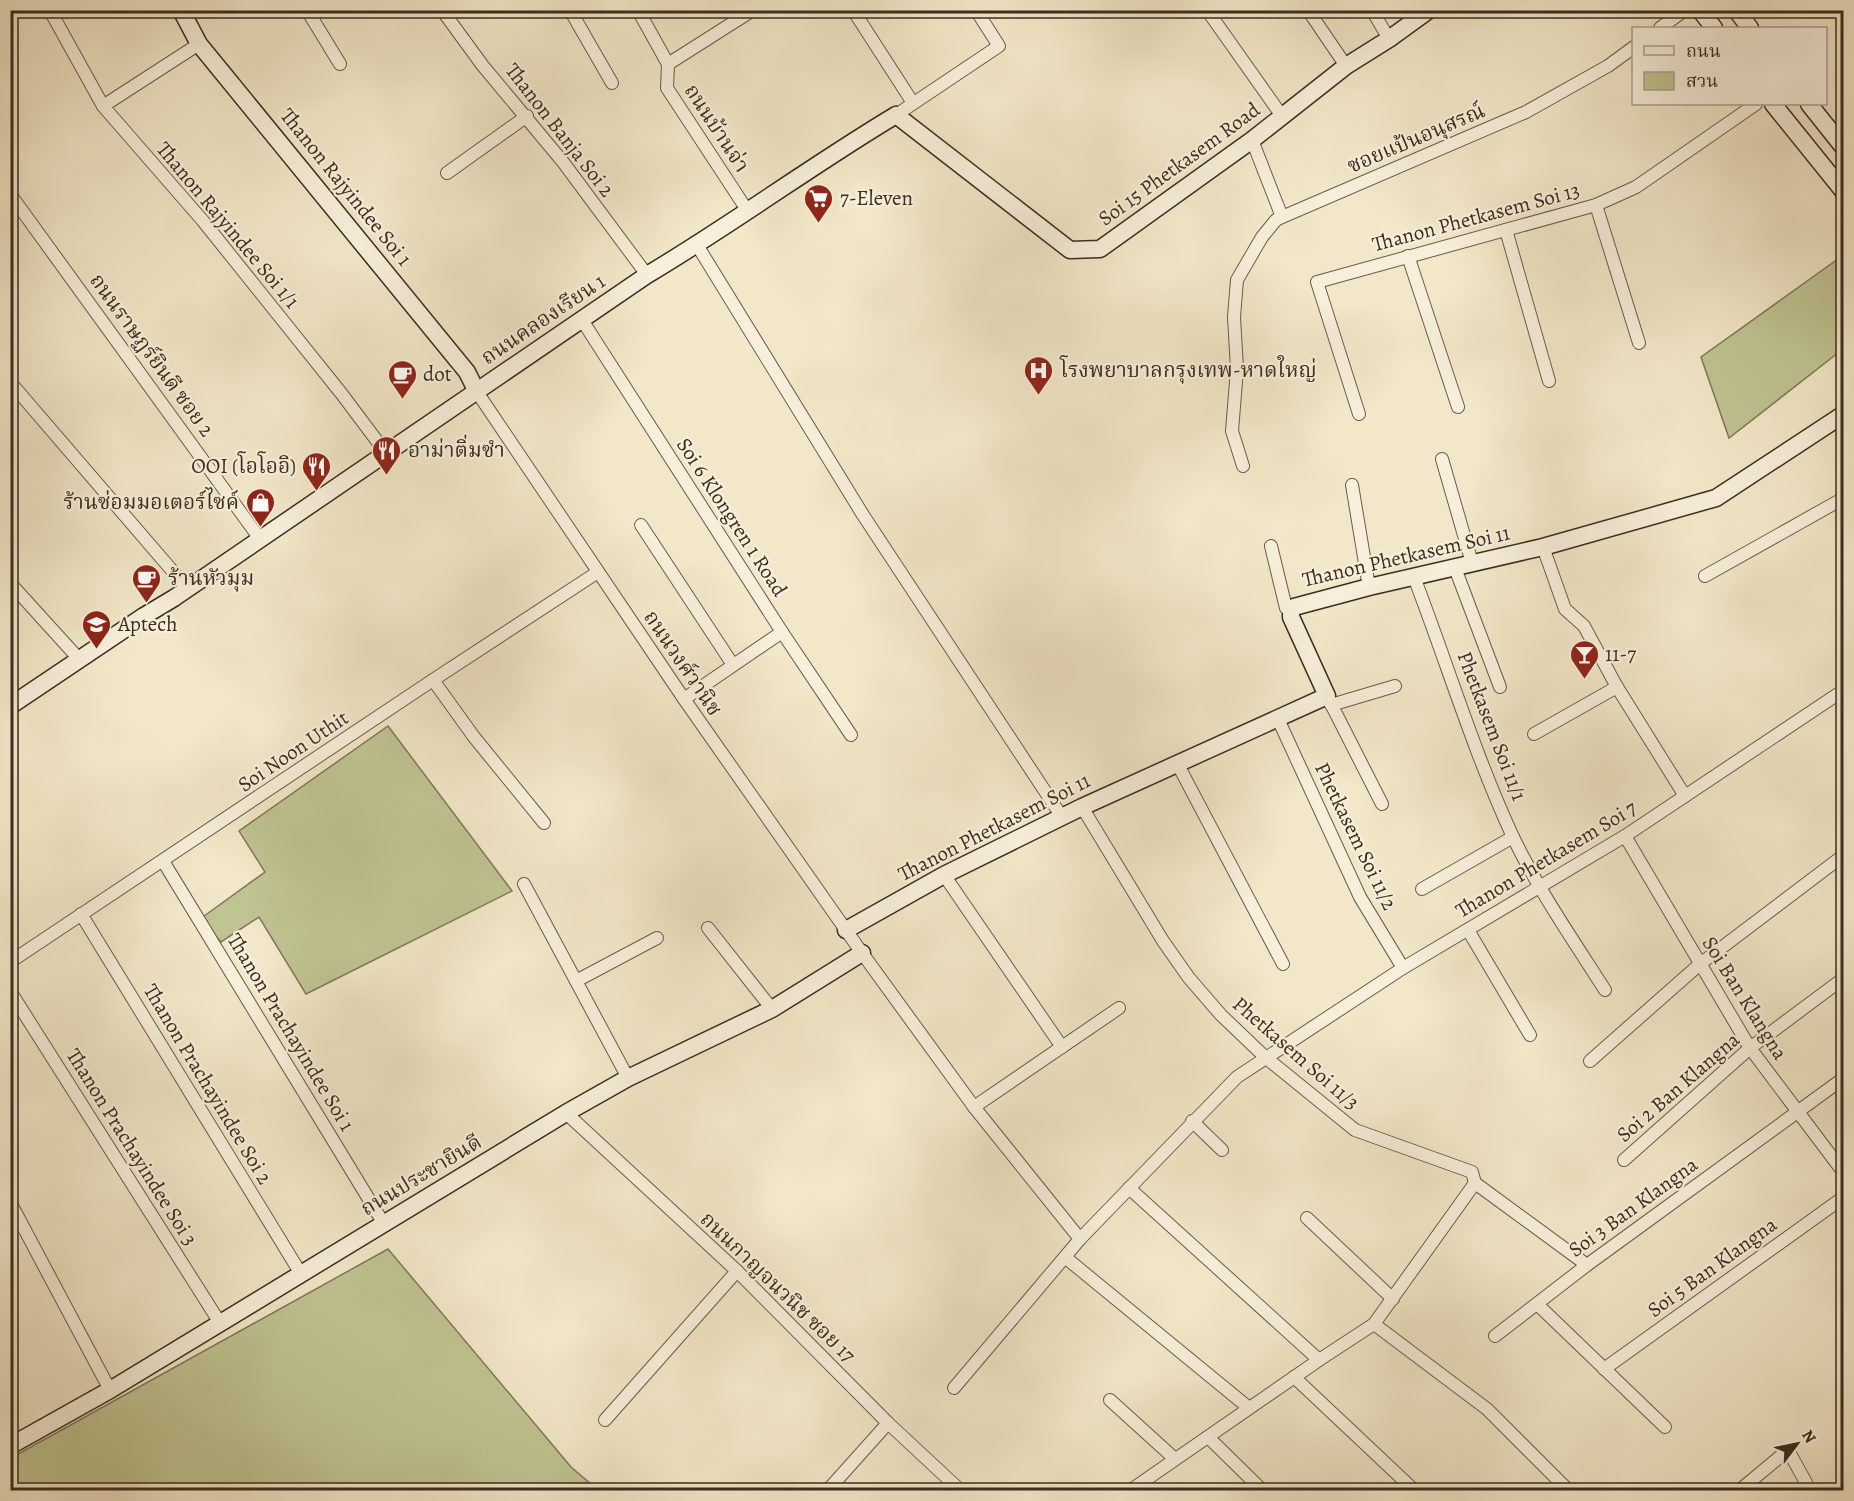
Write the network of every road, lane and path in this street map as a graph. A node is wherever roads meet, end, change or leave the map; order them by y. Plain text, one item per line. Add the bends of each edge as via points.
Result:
1 (181, 10) edge
2 (307, 10) edge
3 (442, 10) edge
4 (570, 10) edge
5 (638, 10) edge
6 (753, 10) edge
7 (853, 10) edge
8 (976, 10) edge
9 (1207, 10) edge
10 (1308, 10) edge
11 (1372, 10) edge
12 (1685, 10) edge
13 (1700, 10) edge
14 (1736, 10) edge
15 (1421, 13) edge
16 (52, 14) dead end
17 (1661, 27) edge
18 (1713, 27) edge
19 (1749, 27) edge
20 (1389, 39) junction
21 (199, 44) junction
22 (1632, 48) edge
23 (340, 64) dead end
24 (668, 64) junction
25 (1346, 66) junction
26 (612, 83) dead end
27 (913, 103) junction
28 (1755, 105) edge
29 (1774, 105) edge
30 (1810, 105) edge
31 (103, 106) junction
32 (896, 115) junction
33 (527, 116) junction
34 (1282, 116) junction
35 (1252, 140) junction
36 (1844, 148) edge
37 (447, 173) dead end
38 (1844, 192) edge
39 (10, 194) edge
40 (1596, 204) junction
41 (747, 210) junction
42 (1282, 217) junction
43 (1506, 230) junction
44 (697, 245) junction
45 (1408, 256) junction
46 (646, 275) junction
47 (582, 320) junction
48 (1639, 343) dead end
49 (1550, 381) dead end
50 (10, 382) edge
51 (477, 392) junction
52 (1458, 407) dead end
53 (1359, 414) dead end
54 (1844, 414) edge
55 (386, 453) junction
56 (1442, 459) dead end
57 (1243, 466) dead end
58 (1352, 485) dead end
59 (1844, 498) edge
60 (641, 525) dead end
61 (260, 539) junction
62 (1272, 546) dead end
63 (1543, 547) junction
64 (1472, 563) junction
65 (1455, 568) junction
66 (598, 572) junction
67 (1705, 576) dead end
68 (1414, 577) junction
69 (10, 583) edge
70 (1369, 587) junction
71 (188, 589) junction
72 (1286, 608) junction
73 (782, 632) junction
74 (79, 659) junction
75 (733, 665) junction
76 (433, 680) junction
77 (1395, 686) dead end
78 (1500, 687) dead end
79 (1617, 687) junction
80 (1844, 690) edge
81 (684, 699) junction
82 (1329, 700) junction
83 (10, 706) edge
84 (1278, 719) junction
85 (1534, 734) dead end
86 (851, 735) dead end
87 (1177, 763) junction
88 (1685, 796) junction
89 (1382, 804) dead end
90 (1082, 807) junction
91 (1062, 817) junction
92 (543, 823) dead end
93 (1625, 836) junction
94 (1514, 837) junction
95 (1844, 855) edge
96 (163, 861) junction
97 (944, 876) junction
98 (524, 884) dead end
99 (1539, 887) junction
100 (1422, 889) dead end
101 (81, 914) junction
102 (708, 928) dead end
103 (846, 930) junction
104 (1468, 930) junction
105 (657, 938) dead end
106 (862, 953) junction
107 (10, 962) edge
108 (1283, 964) dead end
109 (1700, 964) junction
110 (1403, 968) junction
111 (1844, 978) edge
112 (576, 981) junction
113 (1605, 990) dead end
114 (10, 991) edge
115 (772, 1008) junction
116 (1119, 1008) dead end
117 (1530, 1035) dead end
118 (1062, 1047) junction
119 (1750, 1048) junction
120 (1265, 1056) junction
121 (1590, 1061) dead end
122 (628, 1078) junction
123 (1844, 1078) edge
124 (974, 1107) junction
125 (1797, 1111) junction
126 (566, 1113) junction
127 (1192, 1121) junction
128 (1222, 1150) dead end
129 (1624, 1160) dead end
130 (1844, 1173) edge
131 (1475, 1183) junction
132 (1129, 1188) junction
133 (1844, 1197) edge
134 (10, 1202) edge
135 (1307, 1218) dead end
136 (384, 1224) junction
137 (1080, 1239) junction
138 (1066, 1257) junction
139 (1587, 1265) junction
140 (737, 1271) junction
141 (301, 1274) junction
142 (1393, 1299) junction
143 (1537, 1304) junction
144 (220, 1323) junction
145 (1374, 1324) junction
146 (1495, 1336) dead end
147 (1319, 1360) junction
148 (1604, 1369) junction
149 (1294, 1377) junction
150 (954, 1388) dead end
151 (110, 1390) junction
152 (1110, 1400) dead end
153 (1249, 1408) junction
154 (605, 1420) dead end
155 (888, 1423) junction
156 (1665, 1427) dead end
157 (1208, 1437) junction
158 (10, 1446) edge
159 (1175, 1459) junction
160 (828, 1491) edge
161 (960, 1491) edge
162 (1131, 1491) edge
163 (1262, 1491) edge
164 (1414, 1491) edge
165 (1568, 1491) edge
166 (1740, 1491) edge
167 (1810, 1491) edge

1 - 21 street, Thanon Rajyindee Soi 1
2 - 23 street
3 - 33 street, Thanon Banja Soi 2 via 483,66
4 - 26 street
5 - 24 street
6 - 24 street
7 - 27 street
8 - 27 street via 999,46
9 - 34 street
10 - 25 street
11 - 20 street
12 - 17 street
13 - 18 street
14 - 19 street
15 - 20 street, Soi 15 Phetkasem Road
16 - 31 street, Thanon Rajyindee Soi 1/1
20 - 25 street, Soi 15 Phetkasem Road
21 - 31 street
21 - 51 street, Thanon Rajyindee Soi 1 via 467,372
22 - 42 street, ซอยแป้นอนุสรณ์ via 1526,112
24 - 41 street, ถนนบ้านจ่า via 667,88
25 - 34 street, Soi 15 Phetkasem Road
27 - 32 street
28 - 40 street, Thanon Phetkasem Soi 13 via 1636,187
29 - 38 street
30 - 36 street
31 - 55 street, Thanon Rajyindee Soi 1/1 via 203,221
32 - 35 street, Soi 15 Phetkasem Road via 1070,250 1100,249
32 - 41 street, ถนนคลองเรียน 1
33 - 37 street
33 - 46 street, Thanon Banja Soi 2
34 - 35 street, Soi 15 Phetkasem Road
35 - 42 street
39 - 61 street, ถนนราษฏร์ยินดี ซอย 2
40 - 43 street, Thanon Phetkasem Soi 13
40 - 48 street
41 - 44 street, ถนนคลองเรียน 1
42 - 57 street via 1262,237 1237,280 1232,431
43 - 45 street, Thanon Phetkasem Soi 13
43 - 49 street
44 - 46 street, ถนนคลองเรียน 1
44 - 91 street via 863,515
45 - 52 street
45 - 53 street, Thanon Phetkasem Soi 13 via 1317,282
46 - 47 street, ถนนคลองเรียน 1
47 - 51 street, ถนนคลองเรียน 1
47 - 73 street, Soi 6 Klongren 1 Road
50 - 71 street
51 - 55 street, ถนนคลองเรียน 1
51 - 66 street, ถนนวงศ์วานิช
54 - 63 street, Thanon Phetkasem Soi 11 via 1716,498
55 - 61 street, ถนนคลองเรียน 1
56 - 64 street
58 - 70 street
59 - 67 street
60 - 75 street
61 - 71 street, ถนนคลองเรียน 1
62 - 72 street
63 - 64 street, Thanon Phetkasem Soi 11
63 - 79 street via 1565,609 1584,626
64 - 65 street, Thanon Phetkasem Soi 11
65 - 68 street, Thanon Phetkasem Soi 11
65 - 78 street
66 - 76 street, Soi Noon Uthit
66 - 81 street, ถนนวงศ์วานิช
68 - 70 street, Thanon Phetkasem Soi 11
68 - 94 street, Phetkasem Soi 11/1 via 1471,734
69 - 74 street
70 - 72 street, Thanon Phetkasem Soi 11
71 - 74 street, ถนนคลองเรียน 1
72 - 82 street, Thanon Phetkasem Soi 11 via 1291,609 1291,617
73 - 75 street
73 - 86 street, Soi 6 Klongren 1 Road
74 - 83 street, ถนนคลองเรียน 1
75 - 81 street
76 - 92 street
76 - 96 street, Soi Noon Uthit
77 - 82 street
79 - 85 street
79 - 88 street
80 - 88 street, Thanon Phetkasem Soi 7
81 - 103 street, ถนนวงศ์วานิช
82 - 84 street, Thanon Phetkasem Soi 11
82 - 89 street
84 - 87 street, Thanon Phetkasem Soi 11
84 - 110 street, Phetkasem Soi 11/2 via 1360,897
87 - 90 street, Thanon Phetkasem Soi 11
87 - 108 street
88 - 93 street, Thanon Phetkasem Soi 7
90 - 91 street, Thanon Phetkasem Soi 11
90 - 120 street, Phetkasem Soi 11/3 via 1163,941 1190,978 1221,1015
91 - 97 street, Thanon Phetkasem Soi 11
93 - 99 street, Thanon Phetkasem Soi 7
93 - 109 street, Soi Ban Klangna
94 - 99 street, Phetkasem Soi 11/1
94 - 100 street
95 - 109 street
96 - 101 street, Soi Noon Uthit
96 - 136 street, Thanon Prachayindee Soi 1
97 - 103 street, Thanon Phetkasem Soi 11
97 - 118 street
98 - 112 street
99 - 104 street, Thanon Phetkasem Soi 7
99 - 113 street, Phetkasem Soi 11/1
101 - 107 street, Soi Noon Uthit
101 - 141 street, Thanon Prachayindee Soi 2
102 - 115 street
103 - 106 street, ถนนวงศ์วานิช
104 - 110 street, Thanon Phetkasem Soi 7
104 - 117 street
105 - 112 street
106 - 115 street, ถนนประชายินดี
106 - 124 street, ถนนวงศ์วานิช
109 - 119 street, Soi Ban Klangna
109 - 121 street
110 - 120 street, Thanon Phetkasem Soi 7
111 - 119 street, Soi 2 Ban Klangna
112 - 122 street
114 - 144 street, Thanon Prachayindee Soi 3
115 - 122 street, ถนนประชายินดี
116 - 118 street
118 - 124 street
119 - 125 street, Soi Ban Klangna
119 - 129 street, Soi 2 Ban Klangna
120 - 127 street, Thanon Phetkasem Soi 7
120 - 131 street, Phetkasem Soi 11/3 via 1355,1130 1472,1172
122 - 126 street, ถนนประชายินดี
123 - 125 street, Soi 3 Ban Klangna
124 - 137 street, ถนนวงศ์วานิช
125 - 130 street, Soi Ban Klangna
125 - 139 street, Soi 3 Ban Klangna
126 - 136 street, ถนนประชายินดี
126 - 140 street, ถนนกาญจนวนิช ซอย 17
127 - 128 street
127 - 132 street, Thanon Phetkasem Soi 7
131 - 139 street, Phetkasem Soi 11/3
131 - 142 street
132 - 137 street, Thanon Phetkasem Soi 7
132 - 147 street
133 - 148 street, Soi 5 Ban Klangna
134 - 151 street
135 - 142 street
136 - 141 street, ถนนประชายินดี
137 - 138 street, Thanon Phetkasem Soi 7
138 - 150 street, Thanon Phetkasem Soi 7
138 - 153 street
139 - 143 street, Soi 3 Ban Klangna
140 - 154 street
140 - 155 street, ถนนกาญจนวนิช ซอย 17
141 - 144 street, ถนนประชายินดี
142 - 145 street
143 - 146 street, Soi 3 Ban Klangna
143 - 148 street
144 - 151 street, ถนนประชายินดี
145 - 147 street
145 - 165 street via 1486,1408
147 - 149 street
148 - 156 street
149 - 153 street
149 - 164 street
151 - 158 street, ถนนประชายินดี
152 - 159 street
153 - 157 street
155 - 160 street
155 - 161 street, ถนนกาญจนวนิช ซอย 17
157 - 159 street
157 - 163 street
159 - 162 street
166 - 167 street via 1788,1450

